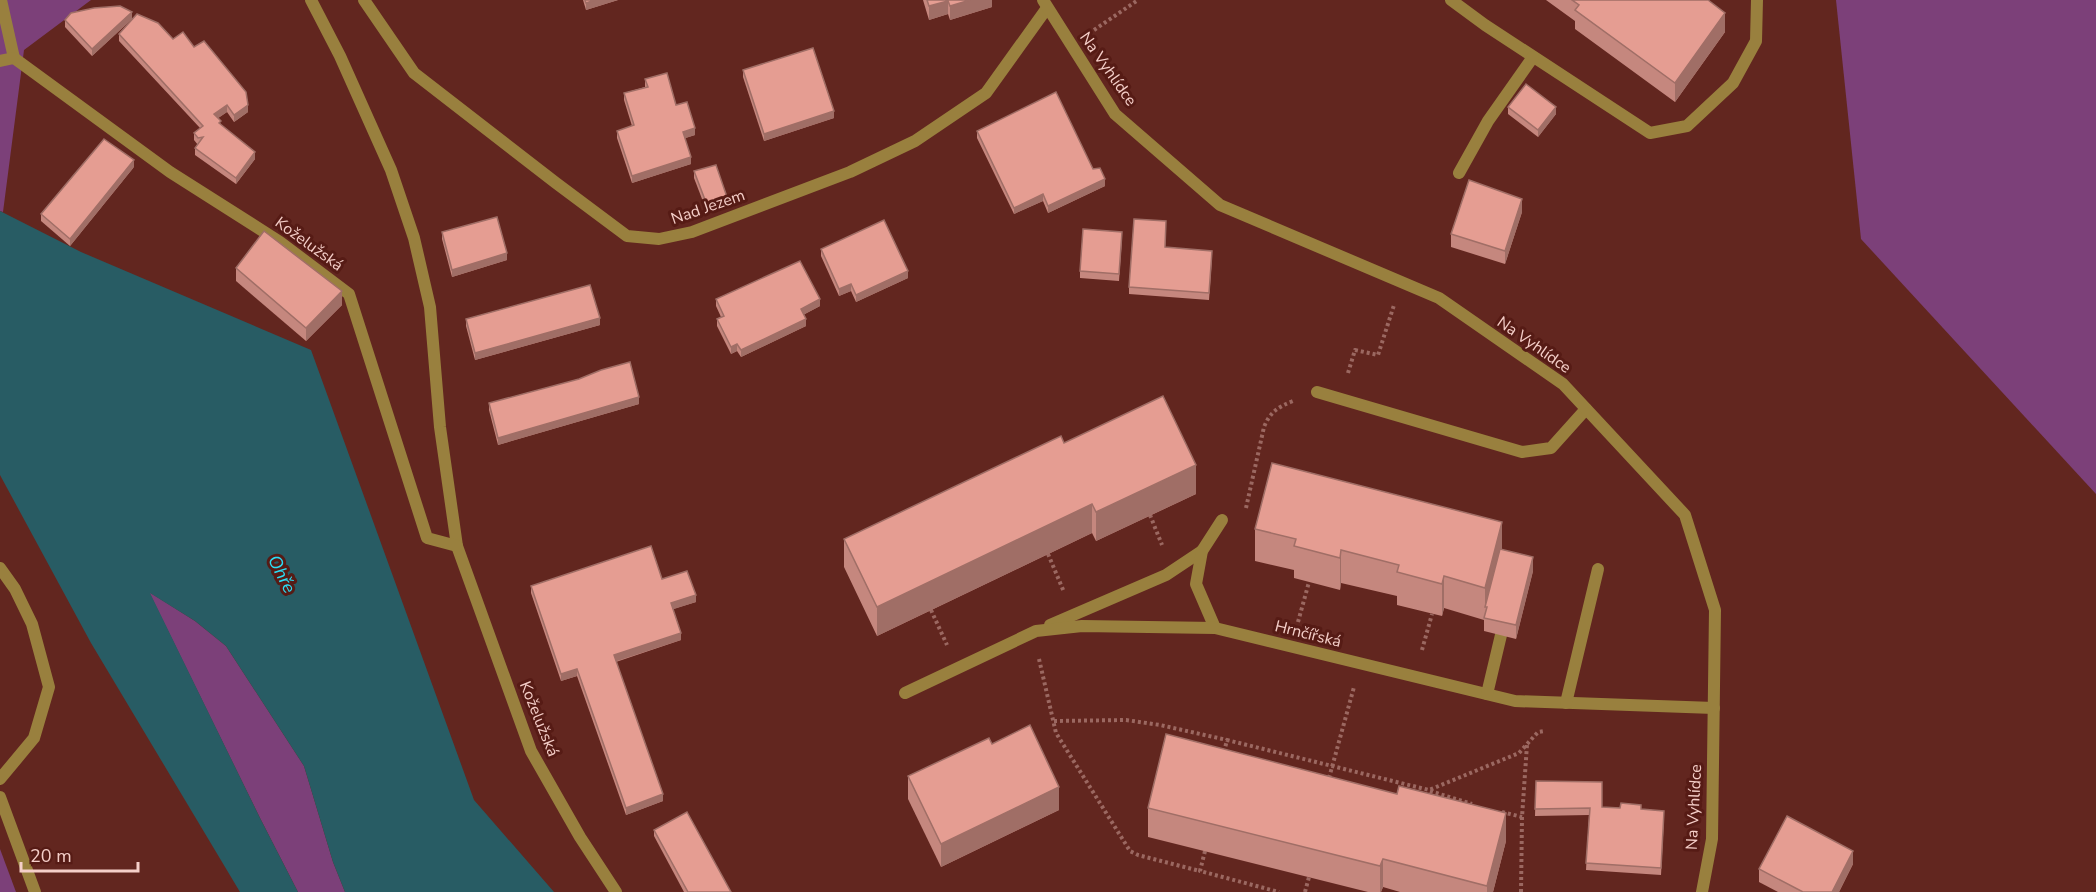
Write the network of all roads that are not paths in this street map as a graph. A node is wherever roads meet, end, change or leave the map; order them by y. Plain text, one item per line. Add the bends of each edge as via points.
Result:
1 (1, 0) edge
2 (311, 0) edge
3 (364, 0) edge
4 (1451, 0) edge
5 (1757, 0) edge
6 (1046, 3) edge
7 (1533, 57) junction
8 (14, 58) junction
9 (0, 61) edge
10 (1459, 173) dead end
11 (1317, 392) road end
12 (1586, 409) junction
13 (1222, 520) dead end
14 (457, 546) junction
15 (1202, 552) junction
16 (0, 568) edge
17 (1598, 569) dead end
18 (1215, 628) junction
19 (1035, 632) junction
20 (1501, 635) edge
21 (905, 693) dead end
22 (1487, 694) junction
23 (1566, 703) junction
24 (1714, 708) junction
25 (0, 779) edge
26 (0, 797) edge
27 (35, 892) edge
28 (616, 892) edge
29 (1702, 892) edge

1 - 8 street
2 - 14 street, Koželužská via 391,170 414,238 430,307 440,427
3 - 6 street, Nad Jezem via 414,73 627,236 659,239 692,232 850,172 915,141 986,93
4 - 7 street
5 - 7 street via 1756,41 1733,83 1687,126 1650,133
6 - 12 street, Na Vyhlídce via 1115,114 1220,205 1439,298 1563,384
7 - 10 street via 1488,120
8 - 9 street
8 - 14 street, Koželužská via 170,172 280,242 349,294 427,538
11 - 12 street via 1522,452 1551,448
12 - 24 street, Na Vyhlídce via 1685,515 1715,610
13 - 15 street
14 - 28 street, Koželužská via 531,751
15 - 18 street via 1196,584
15 - 19 street via 1166,575
16 - 25 street via 32,624 49,687 34,738
17 - 23 street
18 - 19 street, Hrnčířská via 1082,626
18 - 22 street, Hrnčířská
19 - 21 street, Hrnčířská
20 - 22 street
22 - 23 street, Hrnčířská via 1515,701
23 - 24 street, Hrnčířská
24 - 29 street, Na Vyhlídce via 1712,839
26 - 27 street

